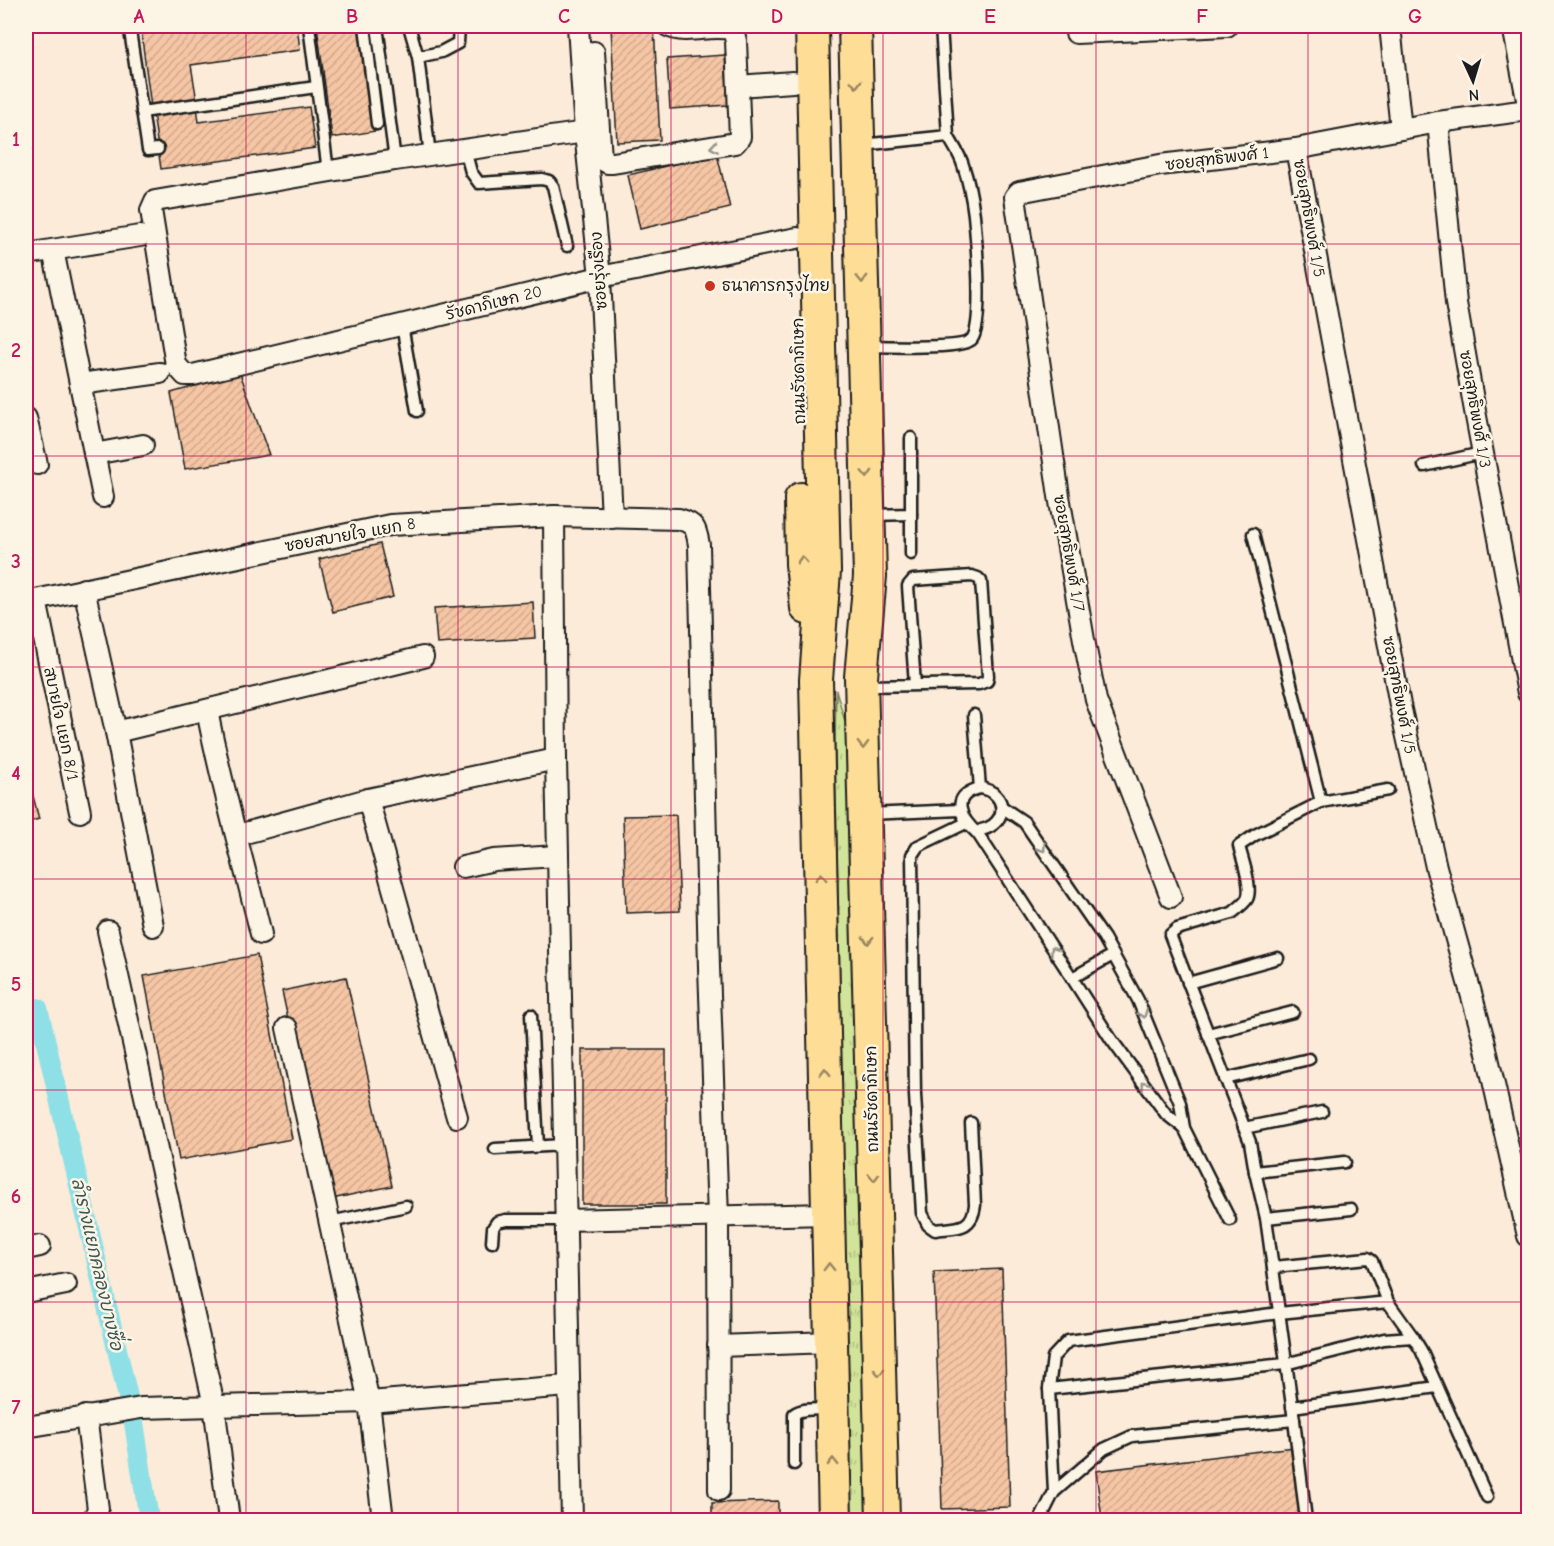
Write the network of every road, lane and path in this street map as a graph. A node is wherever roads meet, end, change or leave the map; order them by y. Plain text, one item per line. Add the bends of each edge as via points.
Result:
1 (309, 26) edge
2 (365, 26) edge
3 (377, 26) edge
4 (409, 26) edge
5 (459, 26) edge
6 (578, 26) edge
7 (592, 26) edge
8 (668, 26) edge
9 (791, 26) edge
10 (812, 26) edge
11 (831, 26) edge
12 (855, 26) edge
13 (941, 26) edge
14 (1227, 26) edge
15 (1390, 26) edge
16 (1513, 26) edge
17 (130, 31) dead end
18 (1076, 33) dead end
19 (418, 57) junction
20 (793, 82) junction
21 (738, 86) junction
22 (316, 87) junction
23 (1528, 105) edge
24 (1528, 110) edge
25 (142, 112) junction
26 (1438, 122) junction
27 (377, 124) dead end
28 (1401, 129) junction
29 (585, 132) junction
30 (948, 136) junction
31 (858, 146) junction
32 (158, 149) dead end
33 (1296, 149) junction
34 (465, 150) junction
35 (430, 155) junction
36 (394, 160) junction
37 (328, 171) junction
38 (1015, 197) joint
39 (140, 236) dead end
40 (797, 238) junction
41 (567, 246) dead end
42 (53, 250) junction
43 (26, 254) edge
44 (600, 277) junction
45 (402, 325) junction
46 (864, 346) junction
47 (160, 373) dead end
48 (80, 384) junction
49 (417, 411) dead end
50 (26, 418) edge
51 (911, 438) dead end
52 (142, 445) dead end
53 (1482, 453) junction
54 (94, 454) junction
55 (37, 464) dead end
56 (1424, 466) dead end
57 (103, 497) dead end
58 (911, 514) junction
59 (868, 515) junction
60 (554, 516) junction
61 (612, 518) junction
62 (1253, 534) dead end
63 (910, 554) dead end
64 (84, 589) junction
65 (31, 601) edge
66 (423, 657) dead end
67 (816, 680) junction
68 (862, 682) junction
69 (915, 685) junction
70 (1528, 693) edge
71 (207, 710) junction
72 (974, 715) dead end
73 (116, 732) junction
74 (556, 759) junction
75 (980, 788) junction
76 (1388, 790) dead end
77 (368, 799) junction
78 (1321, 802) junction
79 (1002, 807) junction
80 (960, 810) junction
81 (80, 812) dead end
82 (865, 814) junction
83 (966, 823) junction
84 (978, 834) junction
85 (238, 835) junction
86 (557, 856) junction
87 (464, 867) dead end
88 (1171, 897) dead end
89 (153, 926) dead end
90 (108, 931) dead end
91 (261, 934) dead end
92 (1113, 955) junction
93 (1278, 958) dead end
94 (1072, 978) junction
95 (1188, 983) junction
96 (1293, 1012) dead end
97 (531, 1015) dead end
98 (287, 1028) dead end
99 (1208, 1034) junction
100 (1309, 1059) dead end
101 (1225, 1079) junction
102 (1322, 1112) dead end
103 (457, 1118) dead end
104 (971, 1123) dead end
105 (1184, 1128) junction
106 (1244, 1128) junction
107 (563, 1145) junction
108 (538, 1146) junction
109 (495, 1149) dead end
110 (1345, 1162) dead end
111 (1255, 1172) junction
112 (405, 1206) dead end
113 (1351, 1209) dead end
114 (828, 1214) junction
115 (718, 1217) junction
116 (1266, 1218) junction
117 (564, 1220) junction
118 (1230, 1220) dead end
119 (330, 1222) junction
120 (1528, 1236) edge
121 (492, 1242) dead end
122 (1272, 1267) junction
123 (66, 1284) dead end
124 (26, 1292) edge
125 (1388, 1302) junction
126 (1279, 1313) junction
127 (1413, 1337) junction
128 (831, 1342) junction
129 (718, 1346) junction
130 (1285, 1364) junction
131 (568, 1386) junction
132 (1437, 1388) junction
133 (1049, 1389) junction
134 (369, 1401) junction
135 (214, 1405) junction
136 (1292, 1407) junction
137 (832, 1409) junction
138 (86, 1416) junction
139 (1294, 1420) junction
140 (26, 1426) edge
141 (794, 1464) dead end
142 (718, 1490) dead end
143 (1054, 1492) junction
144 (1487, 1497) dead end
145 (93, 1521) edge
146 (229, 1521) edge
147 (383, 1521) edge
148 (572, 1521) edge
149 (835, 1521) edge
150 (883, 1521) edge
151 (1040, 1521) edge
152 (1306, 1521) edge

1 - 22 lane
2 - 27 lane
3 - 36 lane
4 - 19 lane
5 - 19 lane via 458,43
6 - 29 street, ซอยรุ่งเรือง
21 -> 7 street via 740,137 735,143 608,163 601,159
8 - 21 street via 677,30 733,30
9 - 20 main road, ถนนรัชดาภิเษก
10 - 67 main road, ถนนรัชดาภิเษก via 824,571
11 - 68 main road, ถนนรัชดาภิเษก via 842,571
12 -> 31 main road, ถนนรัชดาภิเษก
13 - 30 lane
14 - 18 street
15 - 28 street
16 - 23 street
17 - 25 lane
19 - 35 lane
20 - 21 street
20 - 40 main road, ถนนรัชดาภิเษก
22 - 25 lane
22 - 37 lane via 317,127
24 - 26 street, ซอยสุทธิพงศ์ 1
25 - 32 lane via 148,150
26 - 28 street, ซอยสุทธิพงศ์ 1
26 - 53 street, ซอยสุทธิพงศ์ 1/3 via 1456,303
28 - 33 street, ซอยสุทธิพงศ์ 1
29 - 34 street
29 - 44 street, ซอยรุ่งเรือง
30 - 31 lane
30 - 46 lane via 963,164 974,212 978,294 973,339 944,346
31 -> 46 main road, ถนนรัชดาภิเษก
33 - 38 street, ซอยสุทธิพงศ์ 1 via 1160,165 1019,192
33 - 120 street, ซอยสุทธิพงศ์ 1/5 via 1402,716 1436,867 1485,1041
34 - 35 street
34 - 41 lane via 471,172 479,183 549,181
35 - 36 street
36 - 37 street
37 - 45 street, รัชดาภิเษก 20 via 159,199 152,205 176,365 185,375 193,375
38 - 88 street, ซอยสุทธิพงศ์ 1/7 via 1061,507 1096,699
39 - 42 street
40 - 44 street, รัชดาภิเษก 20
67 -> 40 main road, ถนนรัชดาภิเษก via 802,564
42 - 43 street
42 - 48 street
44 - 45 street, รัชดาภิเษก 20
44 - 61 street, ซอยรุ่งเรือง
45 - 49 lane
46 -> 59 main road, ถนนรัชดาภิเษก
47 - 48 street
48 - 54 street
50 - 55 street
51 - 58 lane
52 - 54 street
53 - 56 lane
53 - 70 street, ซอยสุทธิพงศ์ 1/3
54 - 57 street
58 - 59 lane
58 - 63 lane
59 - 68 main road, ถนนรัชดาภิเษก via 870,576
60 - 61 street, ซอยสบายใจ แยก 8
60 - 64 street, ซอยสบายใจ แยก 8 via 390,525
60 - 74 street
61 - 115 street, ซอยสบายใจ แยก 8 via 679,519 690,522 697,531
62 - 78 lane
64 - 65 street, ซอยสบายใจ แยก 8
64 - 73 street
65 - 81 street, สบายใจ แยก 8/1
66 - 71 street
114 -> 67 main road, ถนนรัชดาภิเษก
68 - 69 lane
68 -> 82 main road, ถนนรัชดาภิเษก
69 - 69 lane via 910,582 978,578 987,681
71 - 73 street
71 - 85 street
72 - 75 lane
73 - 89 street
74 - 77 street
74 - 86 street
75 - 79 lane via 994,793
75 - 80 lane via 963,798
76 - 78 lane
77 - 85 street
77 - 103 street
78 - 95 lane via 1239,846 1249,889 1238,908 1172,932
79 - 84 lane via 997,823
79 -> 92 lane via 1024,822
80 - 82 lane
80 - 83 lane
82 -> 150 main road, ถนนรัชดาภิเษก
83 - 84 lane
83 - 104 lane via 918,846 912,855 915,1095 922,1213 935,1230 960,1227 973,1218
94 -> 84 lane
85 - 91 street
86 - 87 street via 494,860
86 - 107 street
90 - 135 street
92 - 94 lane
92 -> 105 lane via 1138,1000 1180,1103
93 - 95 lane
105 -> 94 lane via 1166,1114
95 - 99 lane
96 - 99 lane
97 - 108 lane
98 - 119 street
99 - 101 lane
100 - 101 lane
101 - 106 lane
102 - 106 lane
105 - 118 lane
106 - 111 lane
107 - 108 lane
107 - 117 street
108 - 109 lane
110 - 111 lane
111 - 116 lane
112 - 119 lane
113 - 116 lane
114 - 115 street
128 -> 114 main road, ถนนรัชดาภิเษก
115 - 117 street
115 - 129 street
116 - 122 lane
117 - 121 lane via 497,1222
117 - 131 street
119 - 134 street
122 - 125 lane via 1368,1258
122 - 126 lane
123 - 124 street
125 - 126 lane
125 - 127 lane
126 - 130 lane
126 - 133 lane via 1068,1341 1053,1357
127 - 130 lane via 1384,1339
127 - 132 lane
128 - 129 street
128 - 137 main road, ถนนรัชดาภิเษก
129 - 142 street
130 - 133 lane
130 - 136 lane
131 - 134 street
131 - 148 street
132 - 136 lane
132 - 144 lane
133 - 143 lane
134 - 135 street
134 - 147 street
135 - 138 street
135 - 146 street
136 - 139 lane
137 - 141 lane via 794,1414
149 -> 137 main road, ถนนรัชดาภิเษก
138 - 140 street
138 - 145 street via 98,1509
139 - 143 lane via 1132,1436 1104,1449
139 - 152 lane
143 - 151 lane

